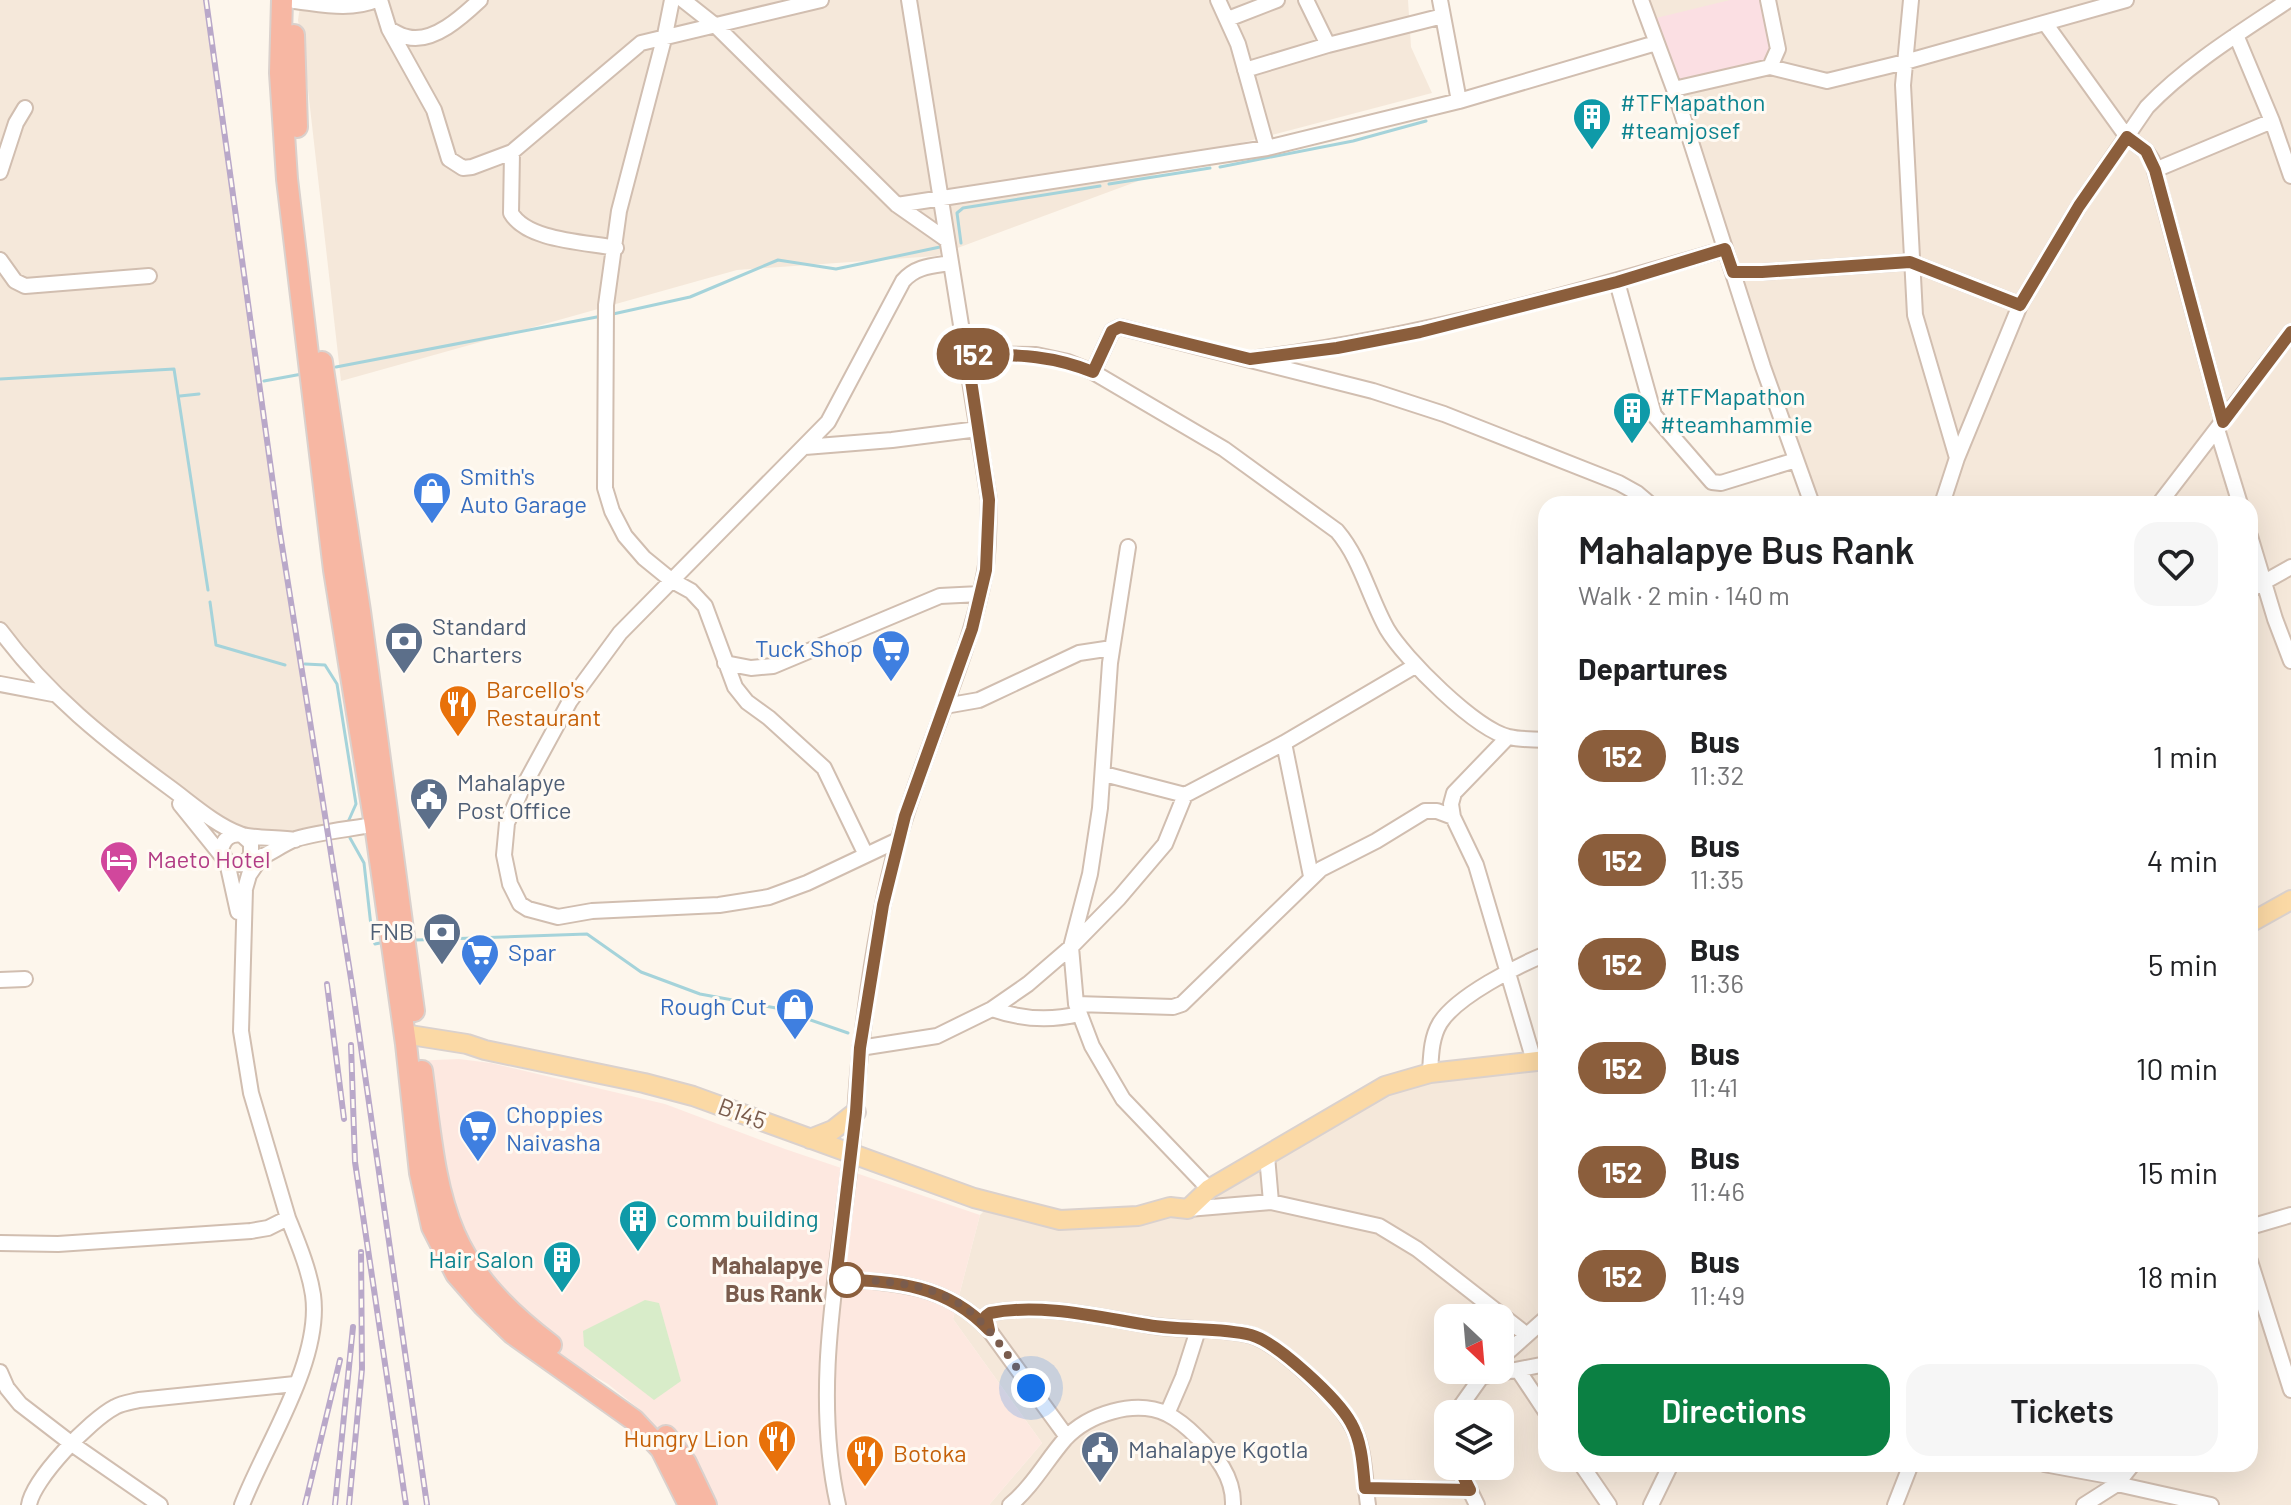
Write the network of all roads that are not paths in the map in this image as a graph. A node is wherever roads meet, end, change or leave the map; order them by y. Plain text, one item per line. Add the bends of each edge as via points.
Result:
1 (282, 0) edge
2 (294, 0) edge
3 (378, 0) edge
4 (480, 0) edge
5 (672, 0) edge
6 (683, 0) edge
7 (821, 0) edge
8 (909, 0) edge
9 (1218, 0) edge
10 (1277, 0) edge
11 (1306, 0) edge
12 (1440, 0) edge
13 (1641, 0) edge
14 (1768, 0) edge
15 (1911, 0) edge
16 (2126, 0) edge
17 (2289, 0) edge
18 (1443, 16) junction
19 (1228, 19) junction
20 (2045, 23) junction
21 (716, 26) junction
22 (389, 29) junction
23 (665, 35) junction
24 (2236, 35) junction
25 (1656, 43) junction
26 (1328, 45) junction
27 (1905, 62) junction
28 (1770, 67) junction
29 (1245, 70) junction
30 (1674, 89) junction
31 (1459, 101) junction
32 (25, 108) dead end
33 (2272, 121) junction
34 (2127, 137) junction
35 (1267, 148) junction
36 (512, 152) junction
37 (2155, 170) junction
38 (0, 172) edge
39 (2291, 176) edge
40 (942, 198) junction
41 (897, 205) junction
42 (947, 240) junction
43 (616, 248) junction
44 (1725, 249) junction
45 (0, 260) edge
46 (1910, 262) junction
47 (951, 263) junction
48 (1733, 272) junction
49 (149, 276) dead end
50 (1617, 282) junction
51 (2020, 305) junction
52 (2291, 332) edge
53 (967, 354) junction
54 (1250, 359) junction
55 (1093, 372) junction
56 (2220, 425) junction
57 (978, 429) junction
58 (805, 447) junction
59 (1957, 458) junction
60 (1796, 460) junction
61 (1641, 496) edge
62 (1809, 496) edge
63 (1945, 496) edge
64 (2165, 496) edge
65 (2238, 496) edge
66 (1128, 547) dead end
67 (2258, 562) edge
68 (2291, 567) edge
69 (671, 580) junction
70 (2265, 584) junction
71 (2258, 587) edge
72 (980, 594) junction
73 (0, 630) edge
74 (1112, 648) junction
75 (2291, 661) edge
76 (725, 663) junction
77 (1415, 666) junction
78 (0, 684) edge
79 (53, 694) junction
80 (945, 706) junction
81 (1508, 737) junction
82 (1538, 739) edge
83 (1284, 743) junction
84 (136, 763) junction
85 (1104, 774) junction
86 (1185, 795) junction
87 (1453, 817) junction
88 (382, 823) junction
89 (242, 835) junction
90 (295, 840) junction
91 (898, 840) junction
92 (866, 855) junction
93 (262, 856) junction
94 (231, 861) junction
95 (1311, 876) junction
96 (2291, 900) edge
97 (2258, 919) edge
98 (1071, 947) junction
99 (243, 952) junction
100 (1538, 958) edge
101 (1506, 973) junction
102 (25, 979) dead end
103 (0, 980) edge
104 (992, 1009) junction
105 (1078, 1009) junction
106 (412, 1040) junction
107 (860, 1048) junction
108 (1538, 1056) edge
109 (1538, 1061) edge
110 (1430, 1073) junction
111 (856, 1112) junction
112 (810, 1139) junction
113 (851, 1155) junction
114 (1267, 1156) junction
115 (1209, 1189) junction
116 (1271, 1202) junction
117 (1188, 1209) junction
118 (2291, 1215) edge
119 (288, 1218) junction
120 (2258, 1225) edge
121 (0, 1243) edge
122 (836, 1279) junction
123 (2258, 1287) edge
124 (2260, 1293) junction
125 (2258, 1296) edge
126 (1538, 1325) edge
127 (989, 1330) junction
128 (1198, 1330) junction
129 (1527, 1335) junction
130 (1514, 1347) edge
131 (1538, 1366) edge
132 (1514, 1370) edge
133 (1518, 1370) junction
134 (0, 1372) edge
135 (295, 1384) junction
136 (2291, 1390) edge
137 (1538, 1400) edge
138 (1167, 1414) junction
139 (1067, 1437) junction
140 (72, 1444) junction
141 (1586, 1472) edge
142 (1667, 1472) edge
143 (1908, 1472) edge
144 (2079, 1472) edge
145 (2126, 1472) edge
146 (1465, 1480) edge
147 (2118, 1481) junction
148 (1365, 1488) junction
149 (1470, 1490) junction
150 (29, 1505) edge
151 (160, 1505) edge
152 (242, 1505) edge
153 (689, 1505) edge
154 (706, 1505) edge
155 (838, 1505) edge
156 (1010, 1505) edge
157 (1233, 1505) edge
158 (1368, 1505) edge
159 (1477, 1505) edge
160 (1609, 1505) edge
161 (1651, 1505) edge
162 (1895, 1505) edge
163 (2084, 1505) edge
164 (2211, 1505) edge

1 - 88 highway via 280,73 287,179 334,570
2 - 3 street via 342,7
2 - 88 highway via 299,181
3 - 22 street
4 - 22 street via 435,33 415,38
5 - 23 street
6 - 21 street
7 - 21 street
8 - 40 street
9 - 19 street
10 - 19 street
11 - 26 street
12 - 18 street
13 - 25 street
14 - 28 street via 1778,49
15 - 27 street
16 - 20 street
17 - 24 street
18 - 26 street
18 - 31 street
19 - 29 street
20 - 27 street
20 - 34 street
21 - 23 street
21 - 41 street
22 - 36 street via 434,110 449,159 472,167
23 - 36 street via 641,43
23 - 43 street via 619,211
24 - 33 street
24 - 34 street via 2159,94
25 - 30 street
25 - 31 street
26 - 29 street
27 - 28 street via 1827,81
27 - 46 street
28 - 30 street
29 - 35 street
30 - 44 street
31 - 35 street
32 - 38 street
33 - 37 street
33 - 39 street
34 - 37 street via 2146,151
34 - 51 street
35 - 40 street
36 - 43 street via 511,213 516,221 539,234
37 - 56 street
40 - 41 street
40 - 42 street
41 - 42 street
42 - 47 street
43 - 69 street via 606,305 605,488 625,536
44 - 48 street
44 - 50 street
45 - 49 street via 25,286
46 - 48 street
46 - 51 street
46 - 59 street via 1918,331
47 - 53 street
47 - 58 street via 922,267 903,281 835,412
48 - 60 street
50 - 54 street via 1420,332
50 - 60 street via 1654,415 1712,482
51 - 59 street
52 - 56 street
53 - 55 street via 1036,355
53 - 57 street
54 - 55 street via 1120,327 1112,331
54 - 61 street via 1444,414
55 - 77 street via 1224,449 1337,531 1386,627
56 - 64 street
56 - 65 street
57 - 58 street
57 - 72 street via 989,500
58 - 69 street
59 - 63 street
60 - 62 street
66 - 74 street
67 - 70 street
68 - 70 street
69 - 76 street via 705,606
69 - 92 street via 620,633 570,701 521,791 507,823 504,855 520,904 558,917 633,907 719,905 786,892
70 - 71 street
70 - 75 street
72 - 76 street via 940,596 773,666
72 - 80 street
73 - 79 street
74 - 80 street via 1079,653 979,700
74 - 85 street
76 - 92 street via 747,702 824,768
77 - 81 street
77 - 83 street
78 - 79 street
79 - 84 street
80 - 91 street
81 - 82 street
81 - 87 street via 1454,793
83 - 86 street
83 - 95 street
84 - 89 street
84 - 94 street
85 - 86 street
85 - 98 street via 1090,874
86 - 98 street via 1165,844
87 - 95 street via 1425,811
87 - 101 street via 1476,865
88 - 90 street
88 - 106 highway
89 - 90 street
89 - 94 street via 224,841
89 - 94 street via 252,852 249,859
90 - 93 street
91 - 92 street
91 - 107 street
93 - 94 street
93 - 99 street via 245,889
94 - 99 street
95 - 105 street via 1182,1004
96 - 97 main road
98 - 104 street
98 - 105 street
99 - 119 street via 241,1031 251,1093
100 - 101 street
101 - 108 street
101 - 110 street via 1441,1022 1431,1048
102 - 103 street
104 - 105 street via 1016,1017 1063,1018
104 - 107 street via 937,1036
105 - 115 street via 1092,1046 1123,1099
106 - 112 main road, B145 / B145 via 644,1083
106 - 153 highway via 425,1199 432,1227 456,1274 513,1334 634,1420 661,1449
106 - 154 highway via 435,1171 448,1221 471,1267 523,1323 644,1411 686,1463
107 - 111 street
109 - 110 main road
110 - 114 main road via 1385,1086
111 - 112 main road
111 - 113 street
112 - 113 main road, B145 / B145
113 - 117 main road, B145 / B145 via 1060,1220
113 - 122 street
114 - 115 main road
114 - 116 street
115 - 117 main road
116 - 117 street
116 - 129 street via 1391,1231
118 - 120 street
119 - 121 street via 251,1231
119 - 135 street via 314,1305 308,1350
122 - 127 street via 925,1289 966,1308
122 - 155 street via 826,1414
123 - 124 street
124 - 125 street
124 - 136 street
126 - 129 street
127 - 128 street via 990,1313 1016,1310
127 - 139 street
128 - 138 street
128 - 148 street via 1260,1338 1304,1372 1350,1421 1362,1456
129 - 130 street
131 - 133 street
132 - 133 street
133 - 137 street
134 - 140 street via 20,1404
135 - 140 street via 131,1402 109,1411
135 - 152 street
138 - 139 street via 1119,1410
138 - 157 street via 1213,1454 1227,1474
139 - 156 street
140 - 150 street via 34,1487
140 - 151 street
141 - 160 street
142 - 161 street
143 - 162 street
144 - 147 street
145 - 147 street
146 - 149 street
147 - 163 street
147 - 164 street
148 - 149 street
148 - 158 street
149 - 159 street

